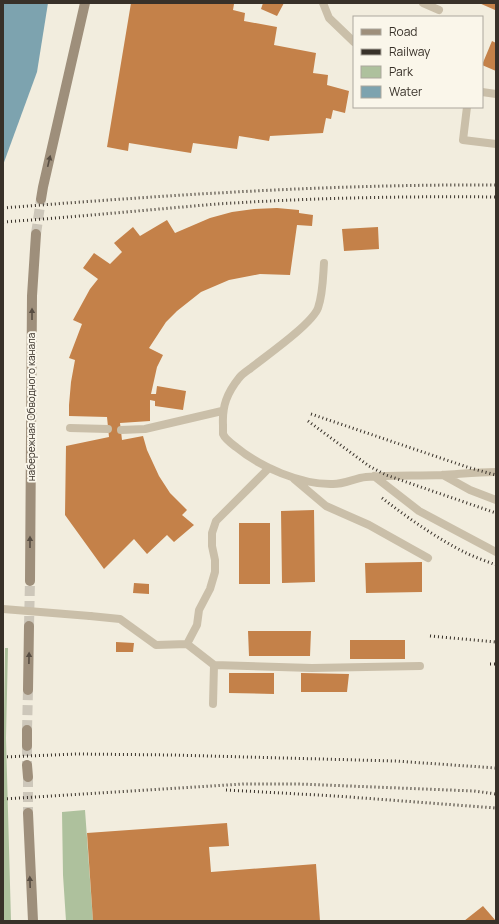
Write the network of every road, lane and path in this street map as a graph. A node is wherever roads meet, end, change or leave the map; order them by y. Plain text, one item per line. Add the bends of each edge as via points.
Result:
1 (85, 3) edge
2 (323, 3) edge
3 (423, 3) edge
4 (439, 10) dead end
5 (353, 41) edge
6 (483, 92) edge
7 (496, 94) edge
8 (467, 108) edge
9 (496, 144) edge
10 (41, 199) tunnel mouth
11 (36, 234) tunnel mouth
12 (324, 263) dead end
13 (222, 411) junction
14 (70, 428) dead end
15 (108, 429) dead end
16 (121, 430) dead end
17 (269, 468) junction
18 (496, 472) edge
19 (443, 475) junction
20 (374, 476) junction
21 (292, 477) junction
22 (496, 500) edge
23 (496, 552) edge
24 (428, 558) dead end
25 (30, 581) tunnel mouth
26 (3, 610) edge
27 (29, 626) tunnel mouth
28 (187, 644) junction
29 (214, 665) junction
30 (420, 666) dead end
31 (28, 690) tunnel mouth
32 (213, 704) dead end
33 (27, 730) tunnel mouth
34 (27, 746) tunnel mouth
35 (27, 765) tunnel mouth
36 (28, 776) tunnel mouth
37 (28, 813) tunnel mouth
38 (33, 921) edge

10 -> 1 main road
2 - 5 lane via 328,18
3 - 4 lane
6 - 7 lane
8 - 9 lane via 463,140
25 -> 11 main road, набережная Обводного канала via 32,296
12 - 13 lane via 318,309 295,333 240,377 229,392
13 - 16 lane via 145,429
13 - 17 lane via 224,435 232,445
14 - 15 lane
17 - 21 lane
17 - 28 lane via 216,522 212,533 215,572 199,610 197,625
18 - 19 lane
19 - 20 lane
19 - 22 lane via 470,490
20 - 21 lane via 333,484
20 - 23 lane via 419,511
21 - 24 lane via 326,506
26 - 28 lane, bridge via 120,619 156,645
31 -> 27 main road
28 - 29 lane
29 - 30 lane via 312,668
29 - 32 lane
33 - 34 main road
35 - 36 main road
38 -> 37 main road

